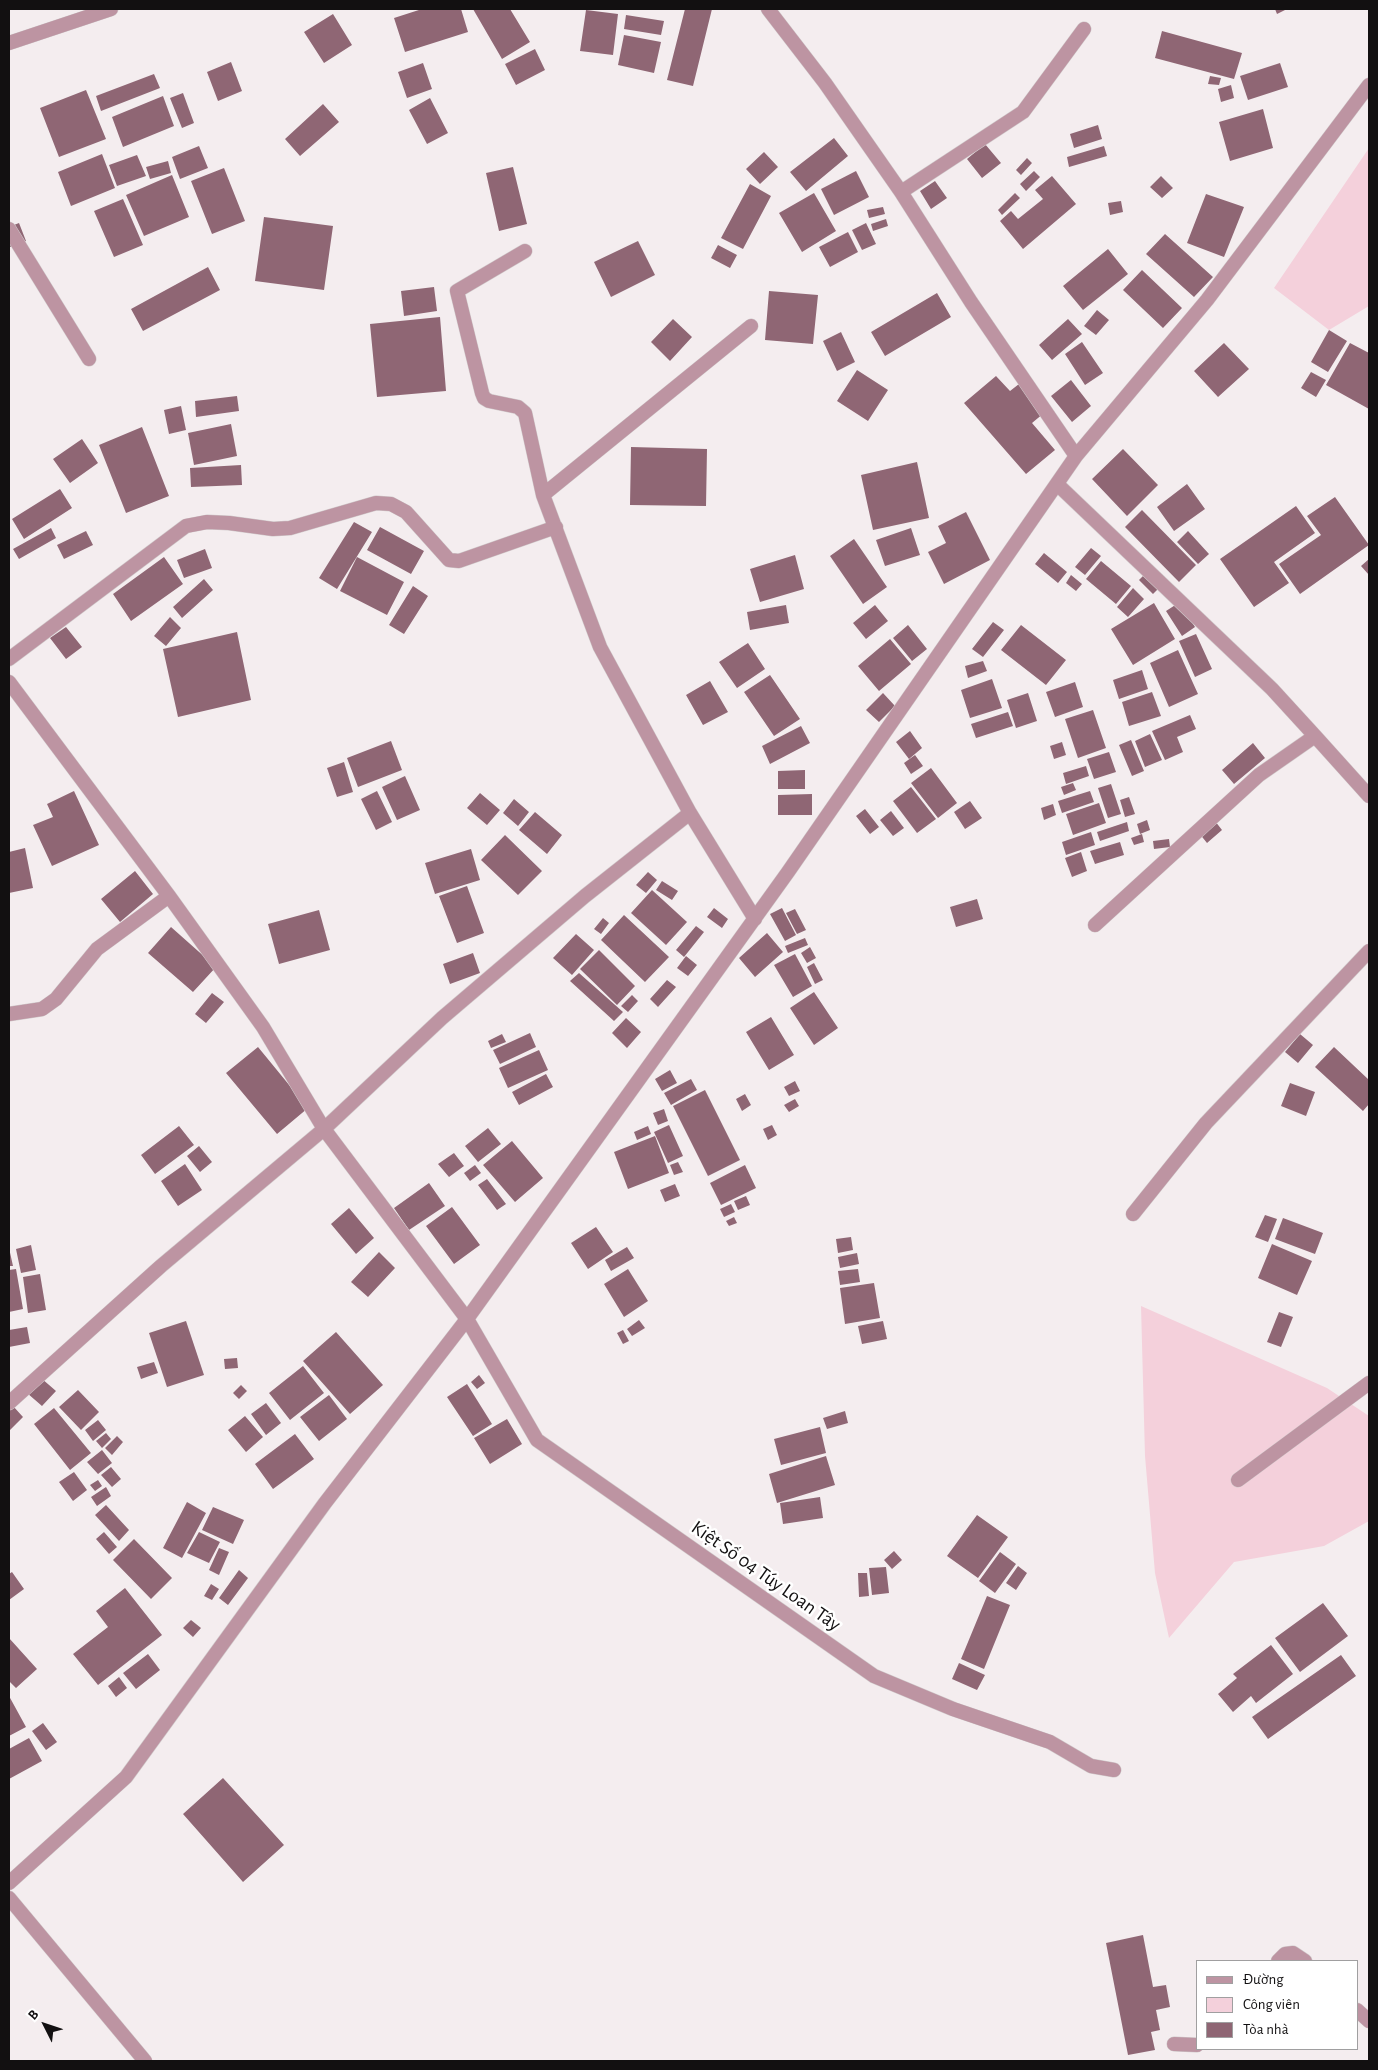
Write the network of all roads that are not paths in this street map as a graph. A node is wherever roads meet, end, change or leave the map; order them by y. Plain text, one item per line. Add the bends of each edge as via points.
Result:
1 (111, 9) edge
2 (768, 9) edge
3 (1084, 29) dead end
4 (9, 43) edge
5 (1369, 85) edge
6 (901, 192) junction
7 (9, 229) edge
8 (525, 251) dead end
9 (751, 326) dead end
10 (89, 360) dead end
11 (1076, 456) junction
12 (1057, 484) junction
13 (543, 495) junction
14 (556, 528) junction
15 (9, 659) edge
16 (9, 682) edge
17 (1314, 736) junction
18 (1369, 796) edge
19 (690, 814) junction
20 (169, 896) junction
21 (755, 919) junction
22 (1095, 925) dead end
23 (1369, 951) edge
24 (9, 1014) edge
25 (324, 1129) junction
26 (1133, 1214) dead end
27 (467, 1319) junction
28 (1369, 1383) edge
29 (9, 1403) edge
30 (1238, 1480) dead end
31 (1114, 1770) dead end
32 (9, 1883) edge
33 (9, 1898) edge
34 (1279, 1960) edge
35 (1304, 1960) edge
36 (1358, 2011) edge
37 (1369, 2021) edge
38 (1174, 2044) dead end
39 (1196, 2045) edge
40 (145, 2061) edge

1 - 4 street
2 - 6 street via 825,83
3 - 6 street via 1024,112
5 - 11 street via 1207,300
6 - 11 street
7 - 10 street
8 - 13 street via 457,290 484,398 489,402 518,406 525,413
9 - 13 street
11 - 12 street
12 - 17 street via 1272,689
12 - 21 street
13 - 14 street
14 - 15 street via 459,561 449,560 406,512 391,504 376,502 290,528 207,522 186,526
14 - 19 street via 600,647
16 - 20 street, Kiệt Số 04 Túy Loan Tây
17 - 18 street
17 - 22 street via 1259,775
19 - 21 street
19 - 25 street via 585,896 442,1018
20 - 24 street via 97,949 56,999 42,1009
20 - 25 street, Kiệt Số 04 Túy Loan Tây via 263,1027
21 - 27 street
23 - 26 street via 1206,1123
25 - 27 street, Kiệt Số 04 Túy Loan Tây
25 - 29 street via 161,1266
27 - 31 street, Kiệt Số 04 Túy Loan Tây via 537,1440 874,1676 953,1709 1050,1742 1091,1766
27 - 32 street via 325,1503 126,1777
28 - 30 street
33 - 40 street
34 - 35 street via 1284,1954 1294,1953
36 - 37 street
38 - 39 street

